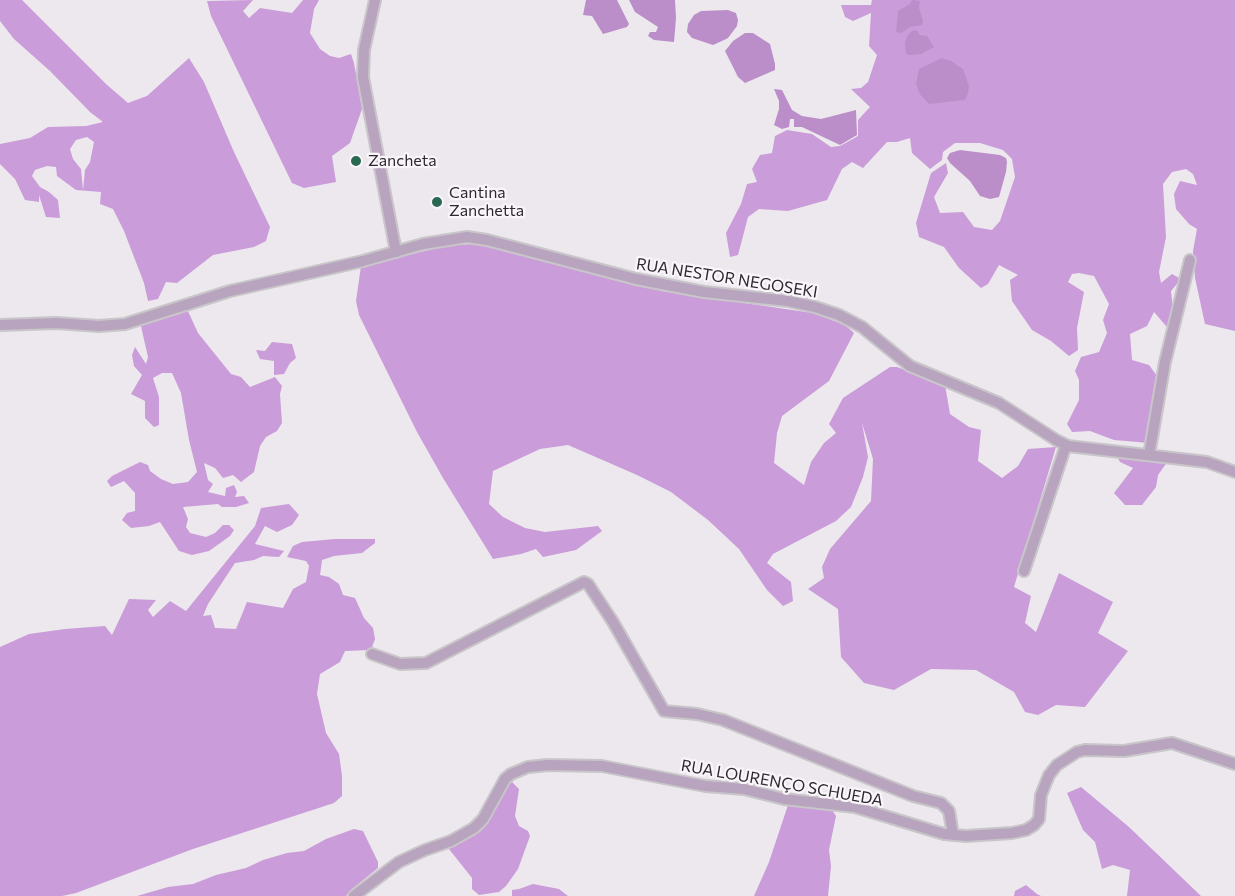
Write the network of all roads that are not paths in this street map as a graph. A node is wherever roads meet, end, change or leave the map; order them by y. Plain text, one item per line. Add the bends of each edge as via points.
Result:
1 (375, 0) edge
2 (396, 252) junction
3 (1190, 260) dead end
4 (0, 325) edge
5 (1066, 445) junction
6 (1149, 455) junction
7 (1235, 472) edge
8 (1024, 571) dead end
9 (372, 654) dead end
10 (1235, 764) edge
11 (953, 835) junction
12 (354, 896) edge

1 - 2 street via 364,50 363,77
2 - 4 street, RUA NESTOR NEGOSEKI via 230,291 125,324
2 - 5 street, RUA NESTOR NEGOSEKI via 446,239 477,238 636,279 815,307 862,327 910,366 999,403
3 - 6 street via 1165,362
5 - 6 street, RUA NESTOR NEGOSEKI
5 - 8 street
6 - 7 street, RUA NESTOR NEGOSEKI via 1207,462
9 - 11 street via 400,664 426,663 584,582 613,622 664,711 723,720 941,803 949,811
10 - 11 street, RUA LOURENÇO SCHUEDA via 1172,743 1124,751 1085,750 1066,757 1049,775 1041,795 1039,819 1034,825 1011,833
11 - 12 street, RUA LOURENÇO SCHUEDA via 855,807 784,799 602,766 528,767 510,774 501,784 474,828 399,862

